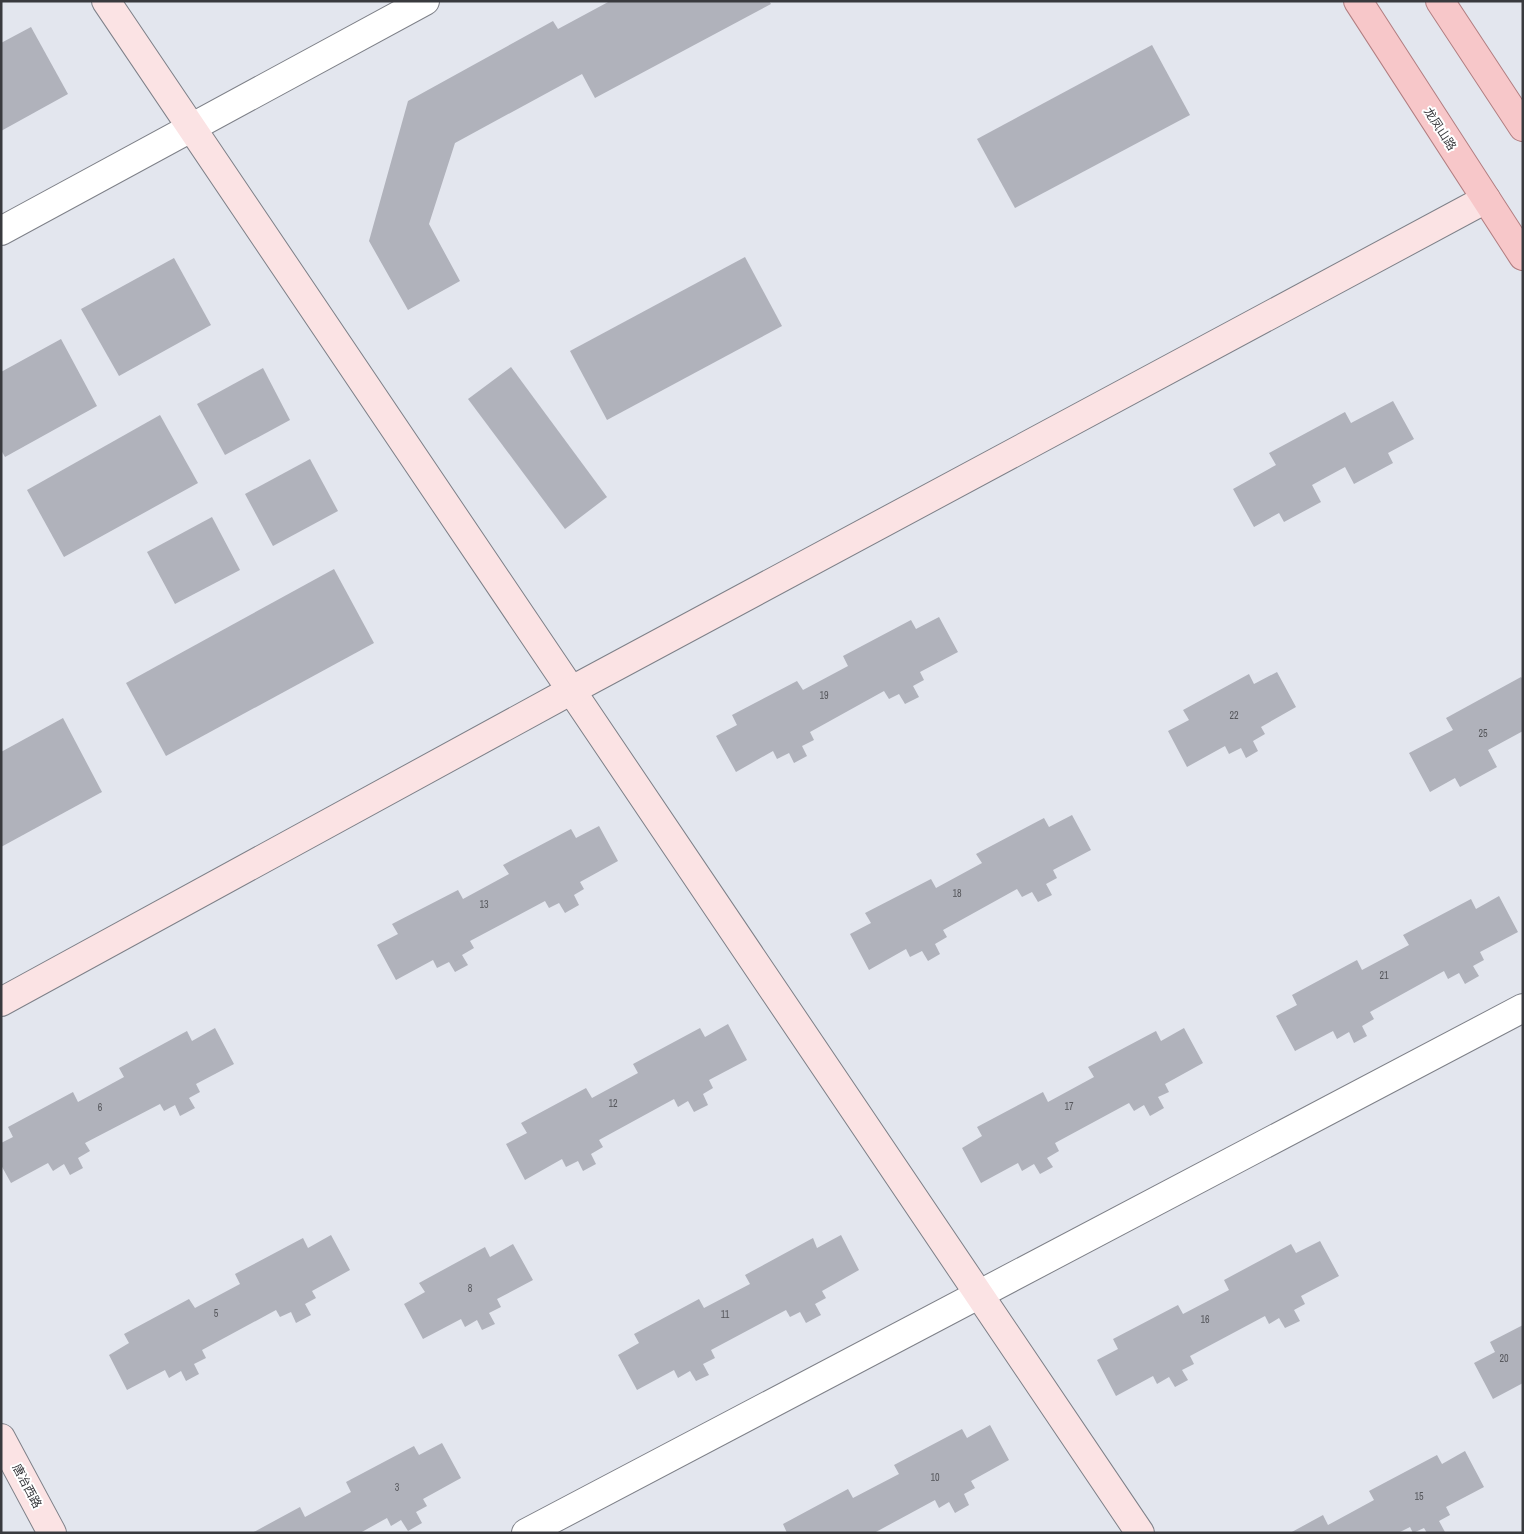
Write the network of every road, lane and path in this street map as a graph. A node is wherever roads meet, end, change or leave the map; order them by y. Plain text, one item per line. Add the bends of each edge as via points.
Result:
1 (106, 1) edge
2 (425, 1) edge
3 (1358, 1) edge
4 (1440, 1) edge
5 (1523, 127) edge
6 (191, 128) junction
7 (1486, 199) junction
8 (1, 231) edge
9 (1523, 256) edge
10 (572, 690) junction
11 (1, 1002) edge
12 (1523, 1008) edge
13 (980, 1294) junction
14 (1, 1438) edge
15 (52, 1533) edge
16 (526, 1533) edge
17 (1140, 1533) edge

1 - 6 street
2 - 6 street
3 - 7 main road, 龙凤山路
4 - 5 main road
6 - 8 street
6 - 10 street
7 - 9 main road, 龙凤山路
7 - 10 street
10 - 11 street
10 - 13 street
12 - 13 street
13 - 16 street
13 - 17 street
14 - 15 street, 唐冶西路

